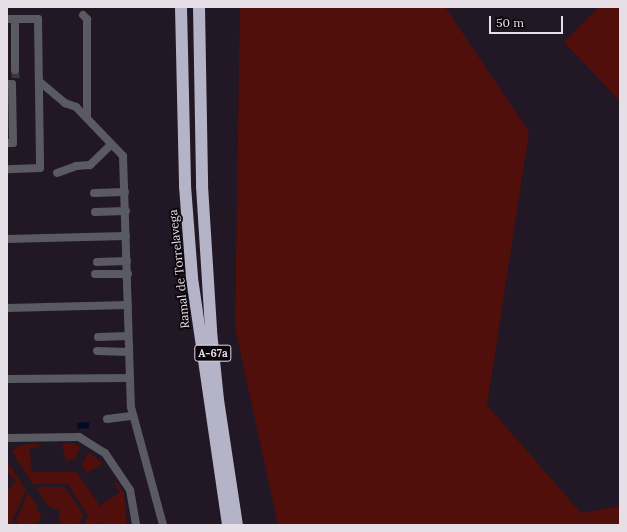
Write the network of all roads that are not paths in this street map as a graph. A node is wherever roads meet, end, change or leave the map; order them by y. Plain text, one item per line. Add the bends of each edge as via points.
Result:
1 (181, 7) edge
2 (199, 7) edge
3 (83, 15) dead end
4 (11, 19) edge
5 (15, 70) tunnel mouth
6 (40, 82) junction
7 (7, 84) tunnel mouth
8 (87, 117) junction
9 (7, 143) edge
10 (112, 144) junction
11 (7, 169) edge
12 (57, 173) dead end
13 (202, 186) junction
14 (125, 192) junction
15 (94, 193) dead end
16 (126, 211) junction
17 (95, 212) dead end
18 (126, 236) junction
19 (7, 239) edge
20 (127, 261) junction
21 (96, 262) dead end
22 (95, 274) dead end
23 (128, 274) junction
24 (192, 278) junction
25 (128, 305) junction
26 (7, 308) edge
27 (128, 336) junction
28 (98, 337) dead end
29 (97, 351) dead end
30 (128, 352) junction
31 (129, 378) junction
32 (7, 379) edge
33 (133, 416) junction
34 (107, 419) dead end
35 (7, 438) edge
36 (136, 525) edge
37 (163, 525) edge
38 (223, 525) edge
39 (228, 525) edge
40 (238, 525) edge
41 (243, 525) edge

1 - 24 highway, Ramal de Torrelavega / A-67a via 184,179
2 - 13 highway, A-67a
3 - 8 street via 87,19
4 - 5 street
4 - 6 street via 38,19
6 - 8 street
6 - 11 street via 40,168
7 - 9 street via 12,84 13,143
8 - 10 street
10 - 12 street via 90,166 76,166
10 - 14 street via 123,156
13 - 40 highway, A-67a via 218,400
13 - 41 highway via 219,369
14 - 15 street
14 - 16 street
16 - 17 street
16 - 18 street
18 - 19 street
18 - 20 street
20 - 21 street
20 - 23 street
22 - 23 street
23 - 25 street
24 - 38 highway via 193,315
24 - 39 highway, Ramal de Torrelavega / A-67a
25 - 26 street
25 - 27 street
27 - 28 street
27 - 30 street
29 - 30 street
30 - 31 street
31 - 32 street
31 - 33 street
33 - 34 street
33 - 37 street
35 - 36 street via 79,437 105,453 130,490

